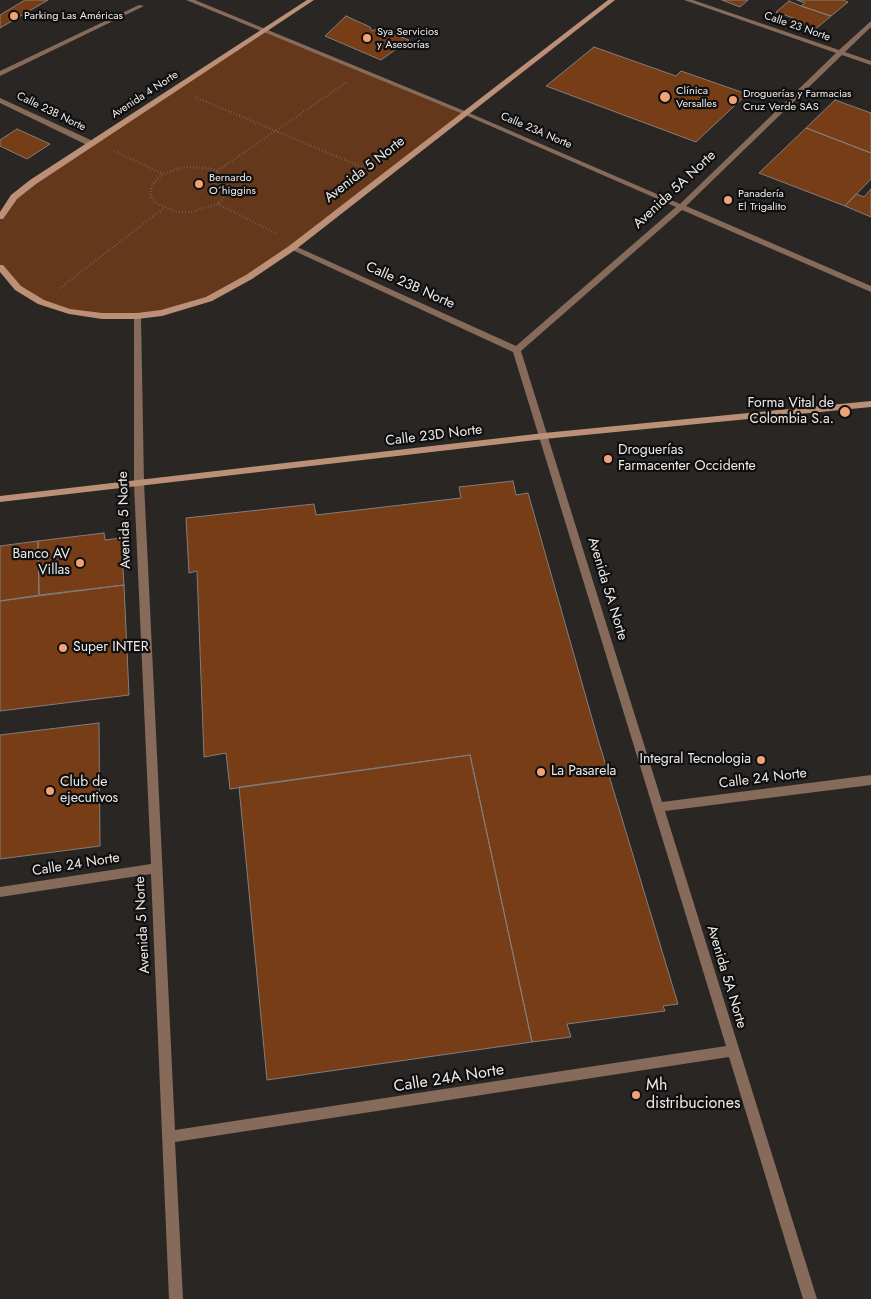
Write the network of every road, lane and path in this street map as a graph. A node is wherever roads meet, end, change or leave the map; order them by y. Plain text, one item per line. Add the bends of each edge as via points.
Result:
1 (189, 0) edge
2 (311, 0) edge
3 (612, 0) edge
4 (687, 0) edge
5 (141, 6) dead end
6 (871, 22) edge
7 (263, 31) junction
8 (841, 52) junction
9 (871, 63) edge
10 (0, 74) edge
11 (352, 79) dead end
12 (191, 96) dead end
13 (0, 100) edge
14 (466, 113) junction
15 (276, 131) junction
16 (92, 144) junction
17 (109, 148) dead end
18 (216, 171) junction
19 (163, 174) junction
20 (384, 176) junction
21 (218, 204) junction
22 (682, 207) junction
23 (164, 208) junction
24 (0, 217) edge
25 (280, 235) dead end
26 (292, 248) junction
27 (0, 267) edge
28 (60, 288) dead end
29 (871, 289) edge
30 (137, 316) junction
31 (517, 350) junction
32 (871, 404) edge
33 (544, 436) junction
34 (140, 483) junction
35 (0, 499) edge
36 (871, 780) edge
37 (659, 807) junction
38 (156, 868) junction
39 (0, 892) edge
40 (733, 1050) junction
41 (169, 1138) junction
42 (176, 1299) edge
43 (810, 1299) edge

1 - 7 street, Calle 23A Norte
2 - 7 street, Avenida 4 Norte
3 - 14 street, Avenida 5 Norte
4 - 8 street, Calle 23 Norte
5 - 10 street
6 - 8 street, Avenida 5A Norte
7 - 14 street, Calle 23A Norte
7 - 16 street, Avenida 4 Norte
8 - 9 street, Calle 23 Norte
8 - 22 street, Avenida 5A Norte
11 - 15 path
12 - 15 path
13 - 16 street, Calle 23B Norte
14 - 20 street, Avenida 5 Norte
14 - 22 street, Calle 23A Norte
15 - 18 path
15 - 20 path
16 - 24 street, Avenida 4 Norte via 14,197
17 - 19 path
18 - 19 path via 196,167 179,168
18 - 21 path via 226,178 229,186
19 - 23 path via 151,188 151,196
20 - 26 street, Avenida 5 Norte
21 - 23 path via 192,212
21 - 25 path
22 - 29 street, Calle 23A Norte
22 - 31 street, Avenida 5A Norte
23 - 28 path
26 - 30 street, Avenida 5 Norte via 209,299 162,313
26 - 31 street, Calle 23B Norte
27 - 30 street via 18,288 41,302 102,316
30 - 34 street, Avenida 5 Norte
31 - 33 street, Avenida 5A Norte
32 - 33 street, Calle 23D Norte
33 - 34 street, Calle 23D Norte
33 - 37 street, Avenida 5A Norte
34 - 35 street, Calle 23D Norte
34 - 38 street, Avenida 5 Norte
36 - 37 street, Calle 24 Norte
37 - 40 street, Avenida 5A Norte
38 - 39 street, Calle 24 Norte
38 - 41 street, Avenida 5 Norte
40 - 41 street, Calle 24A Norte
40 - 43 street, Avenida 5A Norte
41 - 42 street, Avenida 5 Norte

